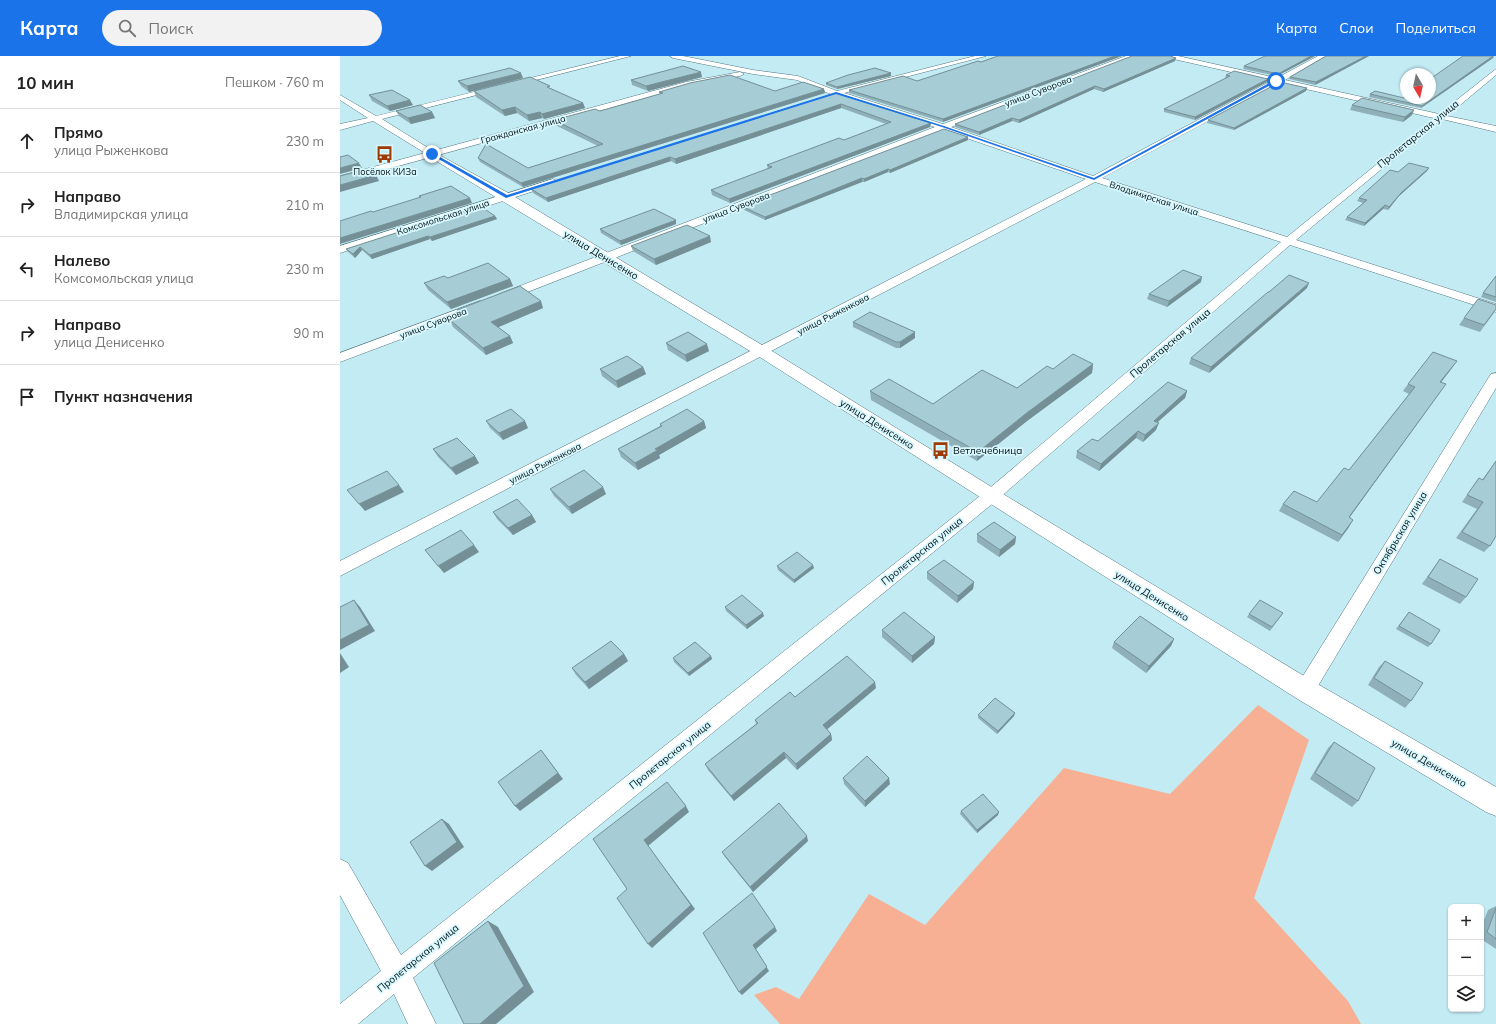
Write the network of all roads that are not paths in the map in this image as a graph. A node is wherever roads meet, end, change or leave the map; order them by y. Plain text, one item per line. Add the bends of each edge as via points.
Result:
1 (628, 56) edge
2 (673, 56) edge
3 (983, 56) edge
4 (1132, 56) edge
5 (1169, 56) edge
6 (1323, 56) edge
7 (1496, 71) edge
8 (753, 72) junction
9 (1276, 81) junction
10 (836, 93) junction
11 (340, 97) edge
12 (821, 98) edge
13 (1439, 117) junction
14 (376, 118) junction
15 (340, 127) edge
16 (943, 127) junction
17 (1496, 129) edge
18 (432, 154) junction
19 (340, 179) edge
20 (1094, 179) junction
21 (559, 180) edge
22 (506, 197) junction
23 (1289, 241) junction
24 (340, 250) edge
25 (606, 258) junction
26 (1496, 308) edge
27 (761, 352) junction
28 (340, 358) edge
29 (1496, 377) edge
30 (991, 496) junction
31 (340, 569) edge
32 (1305, 690) junction
33 (1496, 802) edge
34 (340, 871) edge
35 (398, 975) junction
36 (340, 1022) edge
37 (422, 1024) edge

1 - 14 street
2 - 8 street, Владимирская улица
3 - 10 street
4 - 16 street, улица Суворова
5 - 9 street
6 - 9 street, улица Рыженкова
7 - 13 street, Пролетарская улица
8 - 10 street, Владимирская улица via 798,78
8 - 18 street, Гражданская улица via 689,84
9 - 13 street
9 - 20 street, улица Рыженкова
10 - 12 street
10 - 16 street, Владимирская улица
11 - 14 street, улица Денисенко
13 - 17 street
13 - 23 street, Пролетарская улица
14 - 15 street
14 - 18 street, улица Денисенко
16 - 20 street, Владимирская улица
16 - 25 street, улица Суворова
18 - 19 street, Гражданская улица
18 - 22 street, улица Денисенко
20 - 23 street, Владимирская улица
20 - 27 street, улица Рыженкова
21 - 22 street, Комсомольская улица
22 - 24 street, Комсомольская улица
22 - 25 street, улица Денисенко
23 - 26 street, Владимирская улица
23 - 30 street, Пролетарская улица
25 - 27 street, улица Денисенко
25 - 28 street, улица Суворова
27 - 30 street, улица Денисенко
27 - 31 street, улица Рыженкова
29 - 32 street, Октябрьская улица
30 - 32 street, улица Денисенко
30 - 35 street, Пролетарская улица
32 - 33 street, улица Денисенко
34 - 35 street
35 - 36 street, Пролетарская улица
35 - 37 street

